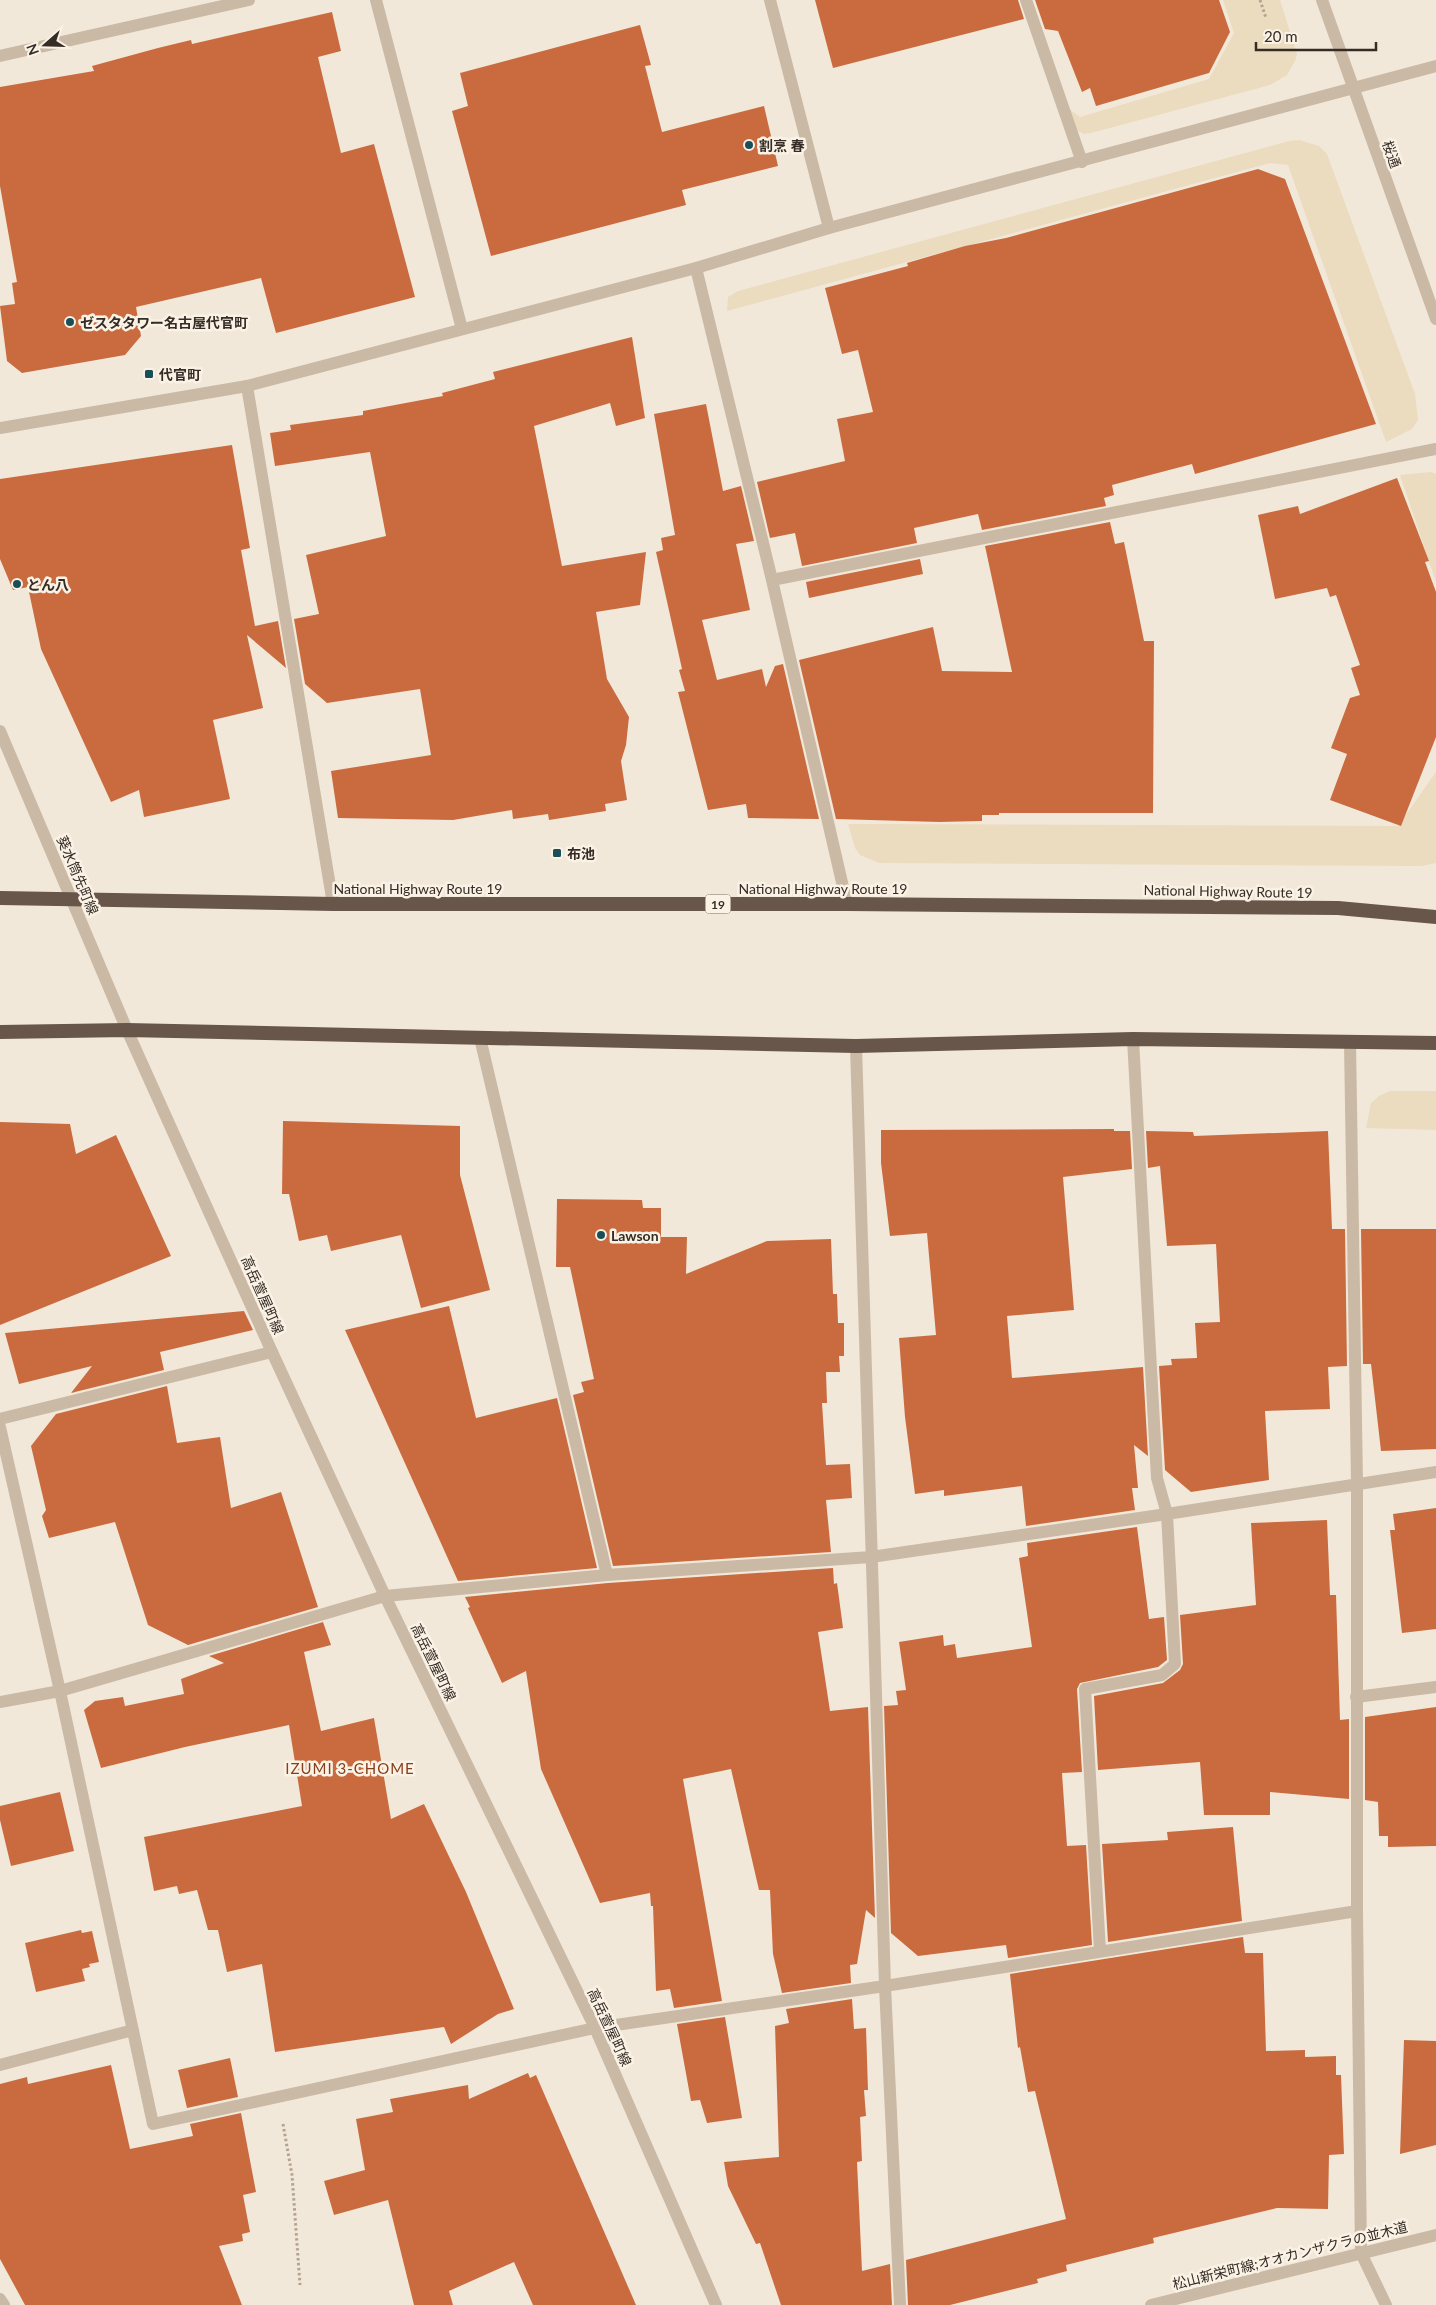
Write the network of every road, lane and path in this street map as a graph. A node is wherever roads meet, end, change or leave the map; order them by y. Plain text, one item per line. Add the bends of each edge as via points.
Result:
1 (249, 0) edge
2 (376, 0) edge
3 (770, 0) edge
4 (1026, 0) edge
5 (1260, 0) edge
6 (1322, 0) edge
7 (1266, 18) dead end
8 (0, 56) edge
9 (1436, 66) edge
10 (1352, 88) junction
11 (1082, 162) junction
12 (828, 228) junction
13 (696, 268) junction
14 (1436, 319) edge
15 (462, 329) junction
16 (247, 386) junction
17 (0, 428) edge
18 (1436, 448) edge
19 (772, 580) junction
20 (0, 731) edge
21 (0, 898) edge
22 (72, 898) junction
23 (333, 904) junction
24 (847, 904) junction
25 (1436, 916) edge
26 (127, 1030) junction
27 (0, 1032) edge
28 (480, 1038) junction
29 (1133, 1039) junction
30 (1350, 1042) junction
31 (1436, 1043) edge
32 (856, 1046) junction
33 (272, 1352) junction
34 (0, 1419) edge
35 (0, 1428) edge
36 (1436, 1472) edge
37 (1357, 1483) junction
38 (1167, 1514) junction
39 (871, 1556) junction
40 (607, 1575) junction
41 (385, 1596) junction
42 (1436, 1687) edge
43 (60, 1691) junction
44 (1356, 1697) junction
45 (0, 1702) edge
46 (1357, 1911) junction
47 (1100, 1952) junction
48 (885, 1986) junction
49 (595, 2028) junction
50 (133, 2030) junction
51 (0, 2065) edge
52 (279, 2097) junction
53 (1436, 2234) edge
54 (1361, 2253) junction
55 (300, 2285) dead end
56 (0, 2299) edge
57 (4, 2305) edge
58 (716, 2305) edge
59 (900, 2305) edge
60 (1151, 2305) edge
61 (1386, 2305) edge

1 - 8 street
2 - 15 street
3 - 12 street
4 - 11 street
5 - 7 path
6 - 10 street, 桜通
9 - 10 street
10 - 11 street
10 - 14 street, 桜通
11 - 12 street
12 - 13 street
13 - 15 street
13 - 19 street
15 - 16 street
16 - 17 street
16 - 23 street
18 - 19 street
19 - 24 street
20 - 22 street, 葵水筒先町線
21 - 22 highway, National Highway Route 19 / 19
22 - 23 highway, National Highway Route 19 / 19
22 - 26 street, 葵水筒先町線
23 - 24 highway, National Highway Route 19 / 19
24 - 25 highway, National Highway Route 19 / 19 via 1338,908
26 - 27 highway
26 - 28 highway
26 - 33 street, 高岳萱屋町線
28 - 32 highway
28 - 40 street
29 - 30 highway
29 - 32 highway
29 - 38 street via 1157,1478
30 - 31 highway
30 - 37 street
32 - 39 street
33 - 34 street
33 - 41 street, 高岳萱屋町線
35 - 43 street
36 - 37 street
37 - 38 street
37 - 44 street
38 - 39 street
38 - 47 street via 1175,1664 1162,1675 1085,1689
39 - 40 street
39 - 48 street
40 - 41 street
41 - 43 street
41 - 49 street, 高岳萱屋町線
42 - 44 street
43 - 45 street
43 - 50 street
44 - 46 street
46 - 47 street
46 - 54 street
47 - 48 street
48 - 49 street
48 - 59 street
49 - 52 street
49 - 58 street, 高岳萱屋町線
50 - 51 street
50 - 52 street via 153,2124
52 - 55 path via 292,2175
53 - 54 street, 松山新栄町線;オオカンザクラの並木道
54 - 60 street, 松山新栄町線;オオカンザクラの並木道
54 - 61 street
56 - 57 street

